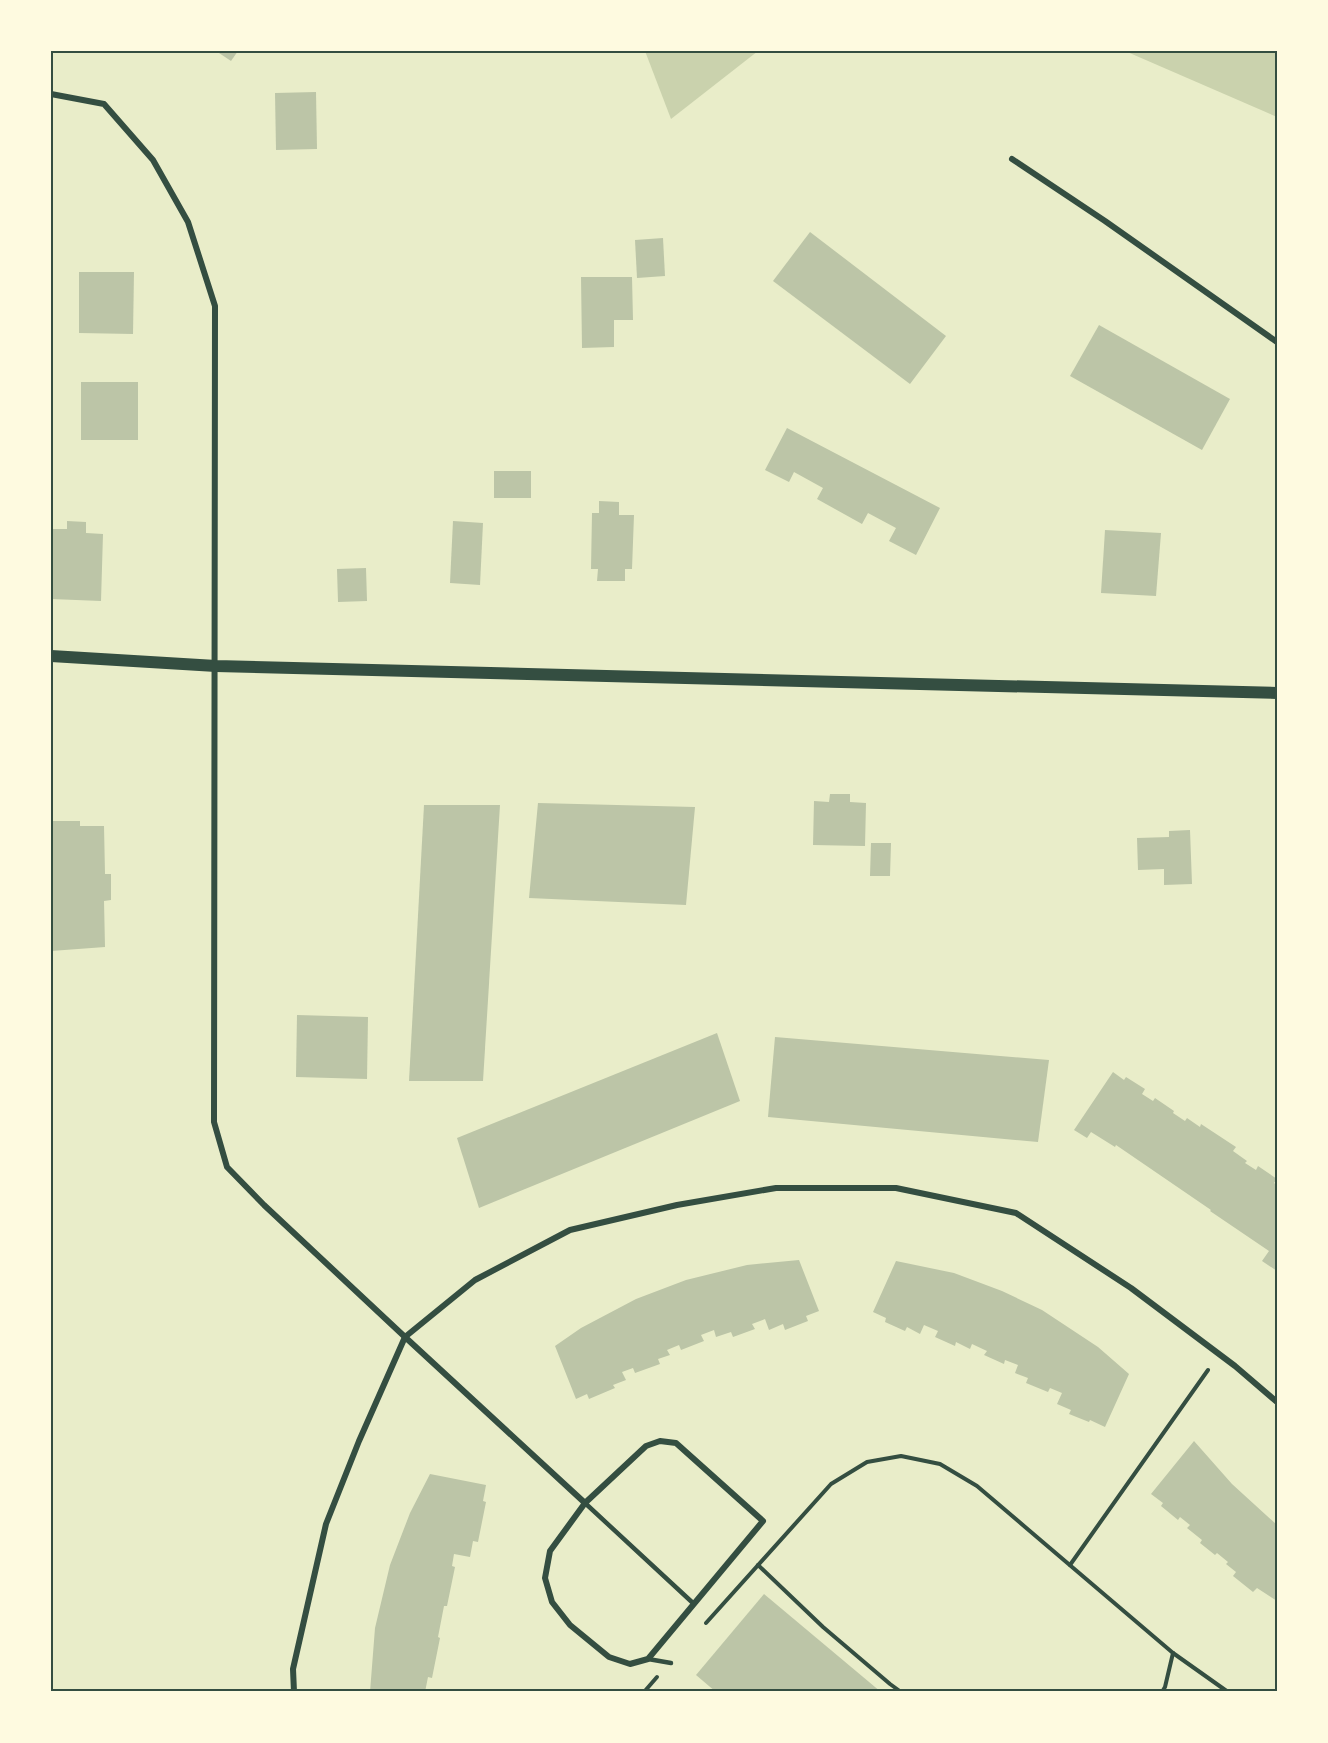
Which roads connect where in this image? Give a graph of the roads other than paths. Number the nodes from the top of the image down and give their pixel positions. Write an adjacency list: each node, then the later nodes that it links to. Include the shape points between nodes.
1 (51, 94): 5 (street, via 104,104 153,160 188,222 215,306)
2 (1012, 159): 3 (street)
3 (1277, 342)
4 (51, 656): 5 (main road)
5 (216, 666): 6 (main road); 7 (street, via 214,1122 227,1167)
6 (1277, 693)
7 (405, 1337): 8 (street, via 475,1280 570,1230 677,1204 776,1188 896,1188 1016,1213 1131,1288); 9 (street); 13 (street, via 326,1524 293,1669)
8 (1277, 1402)
9 (585, 1503): 10 (lane); 10 (street, via 646,1446 660,1441 676,1443 763,1521); 11 (street, via 550,1551 545,1578 552,1602 570,1625 609,1657 630,1664)
10 (693, 1604): 11 (street)
11 (648, 1659): 12 (lane)
12 (670, 1663)
13 (294, 1692)

